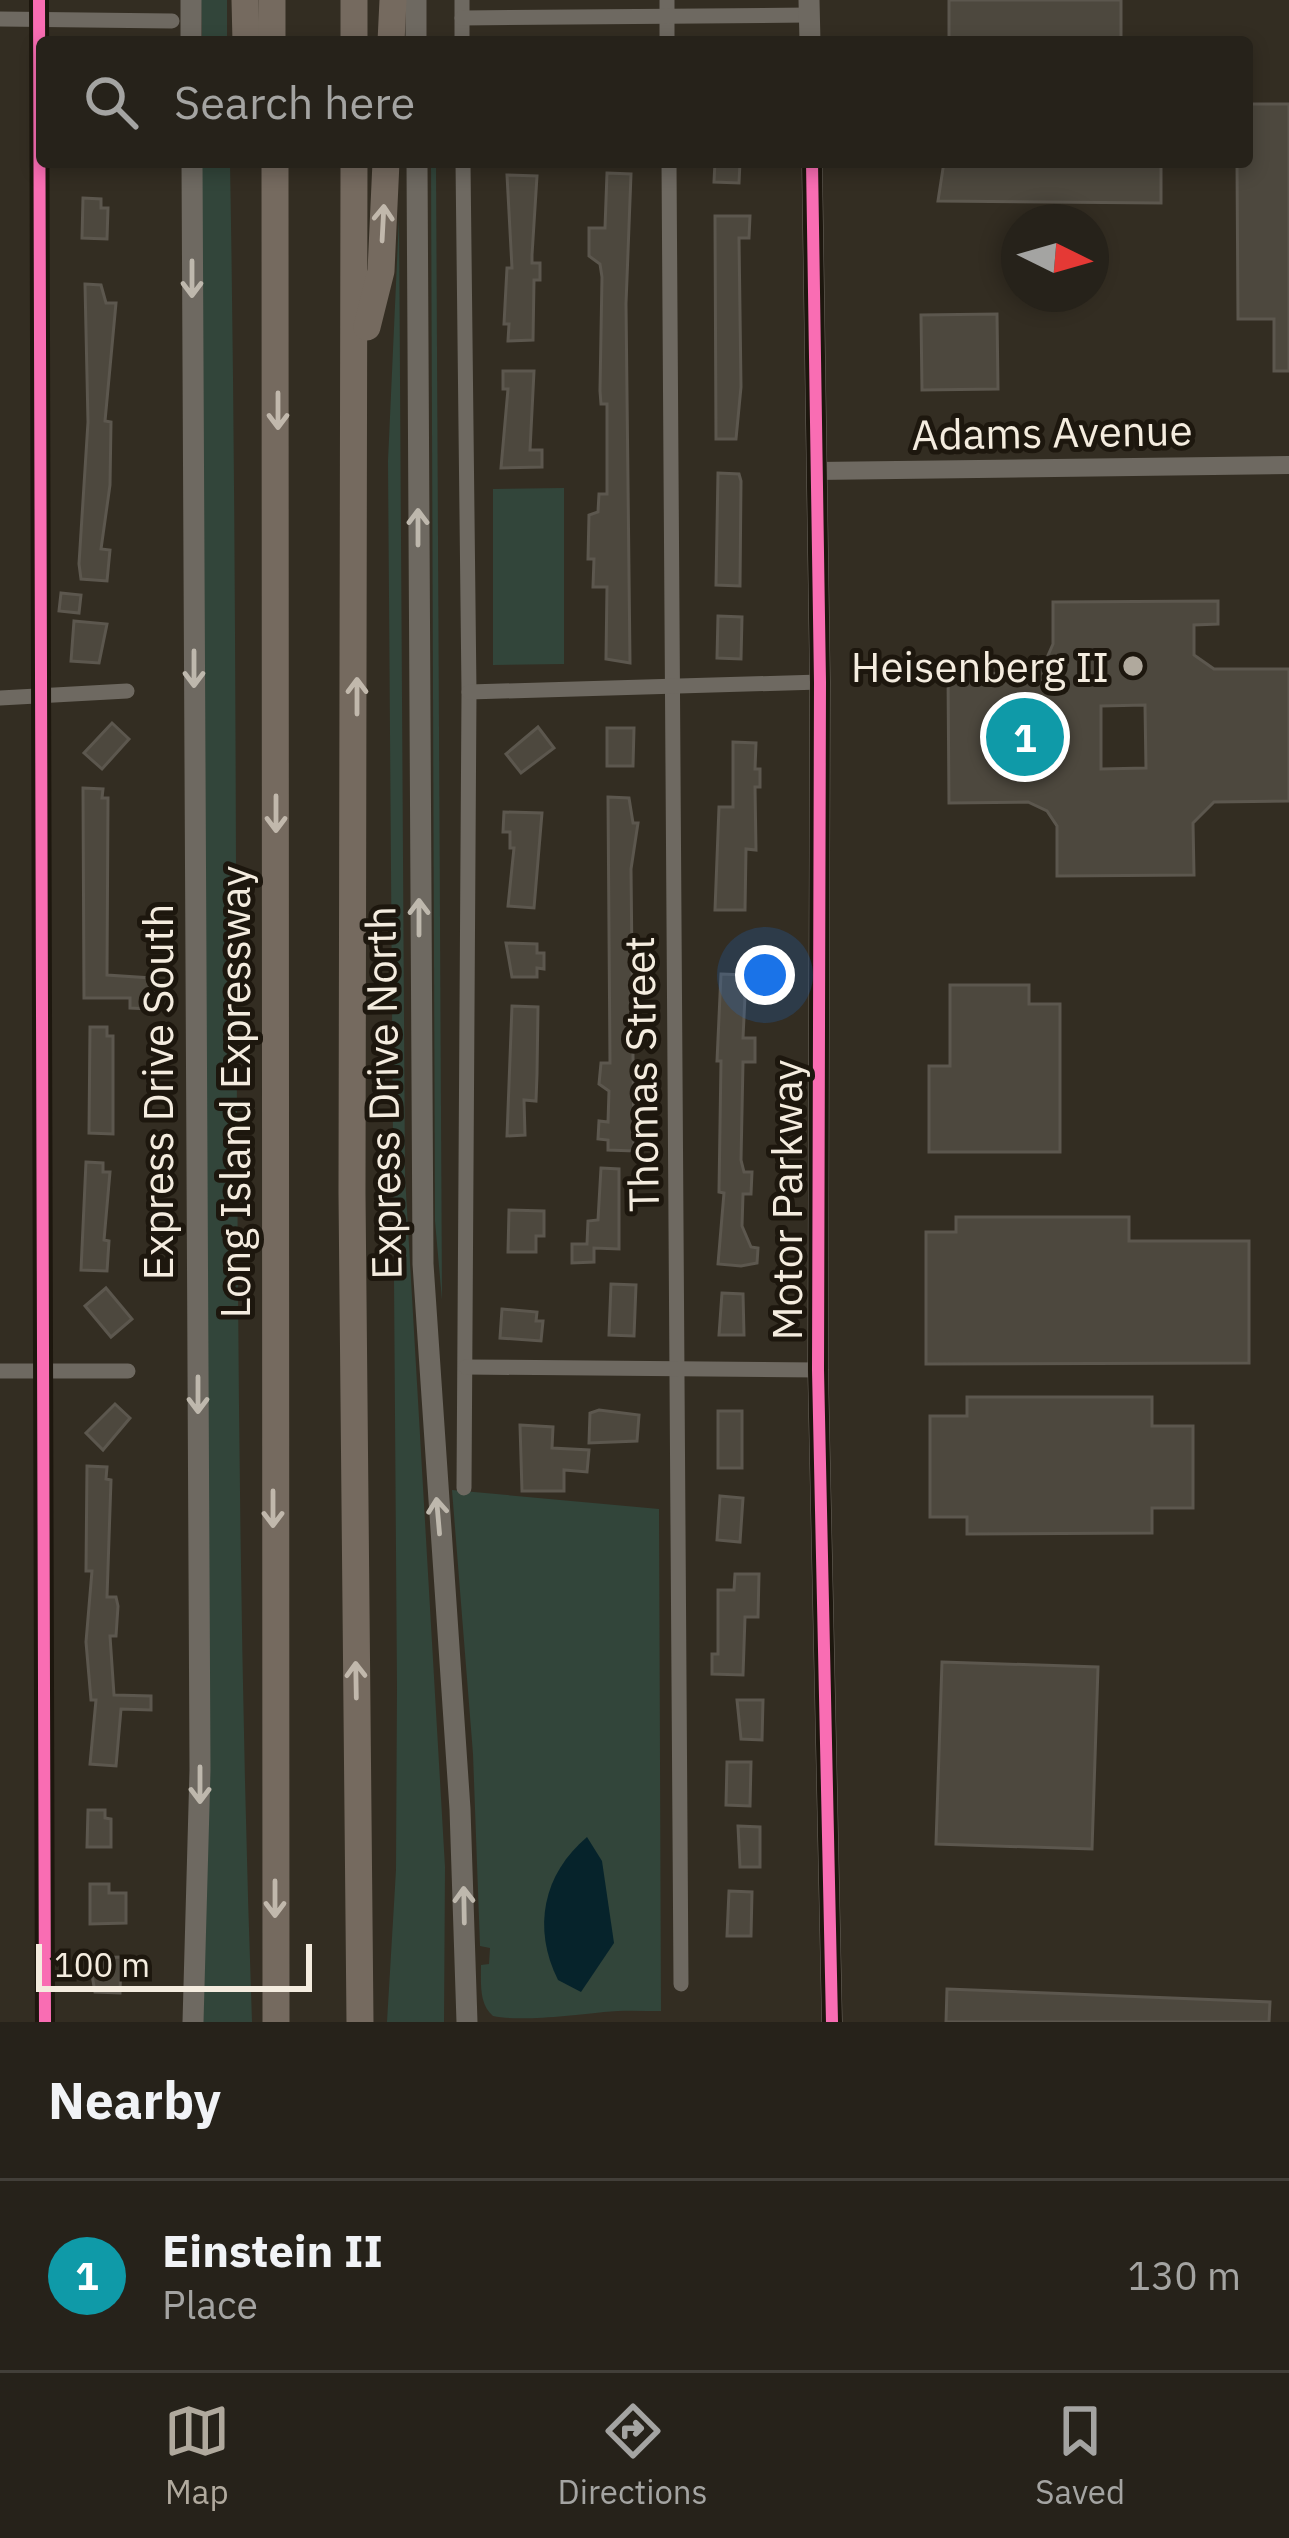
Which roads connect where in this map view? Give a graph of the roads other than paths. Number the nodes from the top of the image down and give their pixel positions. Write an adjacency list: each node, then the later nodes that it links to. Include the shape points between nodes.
1 (39, 0): 13 (street)
2 (191, 0): 16 (main road)
3 (245, 0): 17 (highway)
4 (272, 0): 18 (highway)
5 (354, 0): 19 (highway)
6 (393, 0): 20 (highway)
7 (416, 0): 21 (main road)
8 (462, 0): 11 (street)
9 (667, 7): 10 (street); 11 (street)
10 (809, 8)
11 (462, 18): 22 (street)
12 (0, 19): 13 (street)
13 (39, 19): 14 (street); 15 (street)
14 (172, 21)
15 (39, 36)
16 (191, 36)
17 (246, 36)
18 (272, 36)
19 (354, 36)
20 (391, 36)
21 (416, 36)
22 (462, 36)
23 (40, 168): 42 (street)
24 (192, 168): 52 (main road, Express Drive South, one-way to 52, via 200,1748)
25 (259, 168): 33 (highway)
26 (275, 168): 33 (highway, Long Island Expressway)
27 (354, 168): 34 (highway)
28 (386, 168): 34 (highway, one-way to 28, via 381,271)
29 (416, 168): 55 (main road, Express Drive North, one-way to 29, via 423,1264)
30 (464, 168): 40 (street)
31 (669, 168): 38 (street, Thomas Street)
32 (812, 168): 36 (main road, Motor Parkway)
33 (279, 294): 53 (highway, Long Island Expressway, one-way to 53)
34 (357, 366): 54 (highway, one-way to 34, via 352,1193)
35 (1289, 465): 36 (street, Adams Avenue)
36 (816, 471): 37 (main road, Motor Parkway)
37 (820, 682): 38 (street); 45 (main road, Motor Parkway)
38 (676, 687): 40 (street); 44 (street, Thomas Street)
39 (128, 692): 42 (street)
40 (469, 692): 43 (street)
41 (0, 698): 42 (street)
42 (44, 698): 47 (street)
43 (466, 1367): 44 (street); 49 (street)
44 (681, 1368): 45 (street); 50 (street, Thomas Street)
45 (818, 1370): 56 (main road, Motor Parkway)
46 (0, 1371): 47 (street)
47 (41, 1371): 48 (street); 51 (street)
48 (128, 1371)
49 (464, 1488)
50 (681, 1984)
51 (45, 2022)
52 (193, 2022)
53 (276, 2022)
54 (360, 2022)
55 (467, 2022)
56 (832, 2022)

